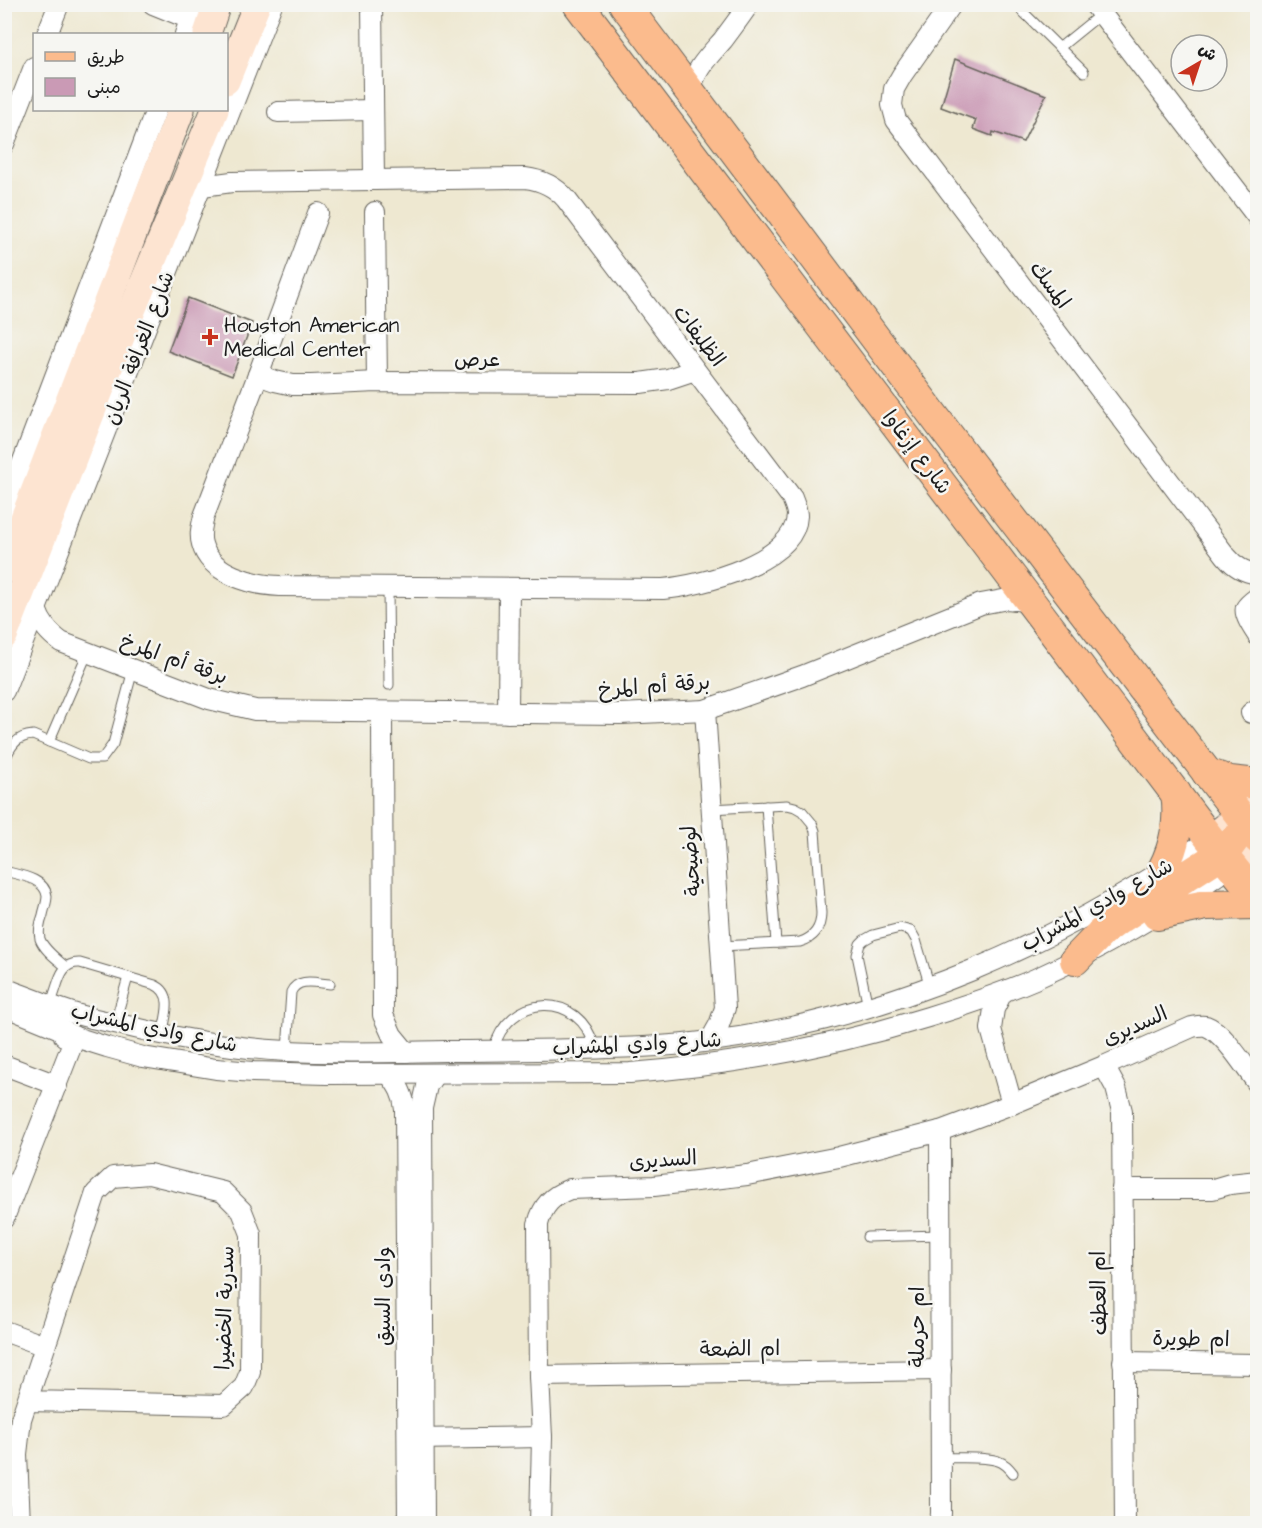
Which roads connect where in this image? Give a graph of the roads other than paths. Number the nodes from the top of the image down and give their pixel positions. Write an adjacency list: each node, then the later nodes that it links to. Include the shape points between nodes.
1 (59, 4): 14 (street)
2 (153, 4): 13 (street)
3 (217, 4): 13 (main road)
4 (257, 4): 20 (main road)
5 (272, 4): 28 (street, شارع الغرافة الريان)
6 (372, 4): 22 (street)
7 (578, 4): 41 (main road, شارع إزغاوا)
8 (624, 4): 17 (main road, شارع إزغاوا)
9 (749, 4): 16 (street)
10 (952, 4): 45 (street, المسك, via 894,89 892,105 896,120 1226,556 1239,569)
11 (1015, 4): 15 (lane)
12 (1098, 9): 15 (lane); 34 (street)
13 (194, 23)
14 (47, 33)
15 (1059, 48): 19 (lane)
16 (707, 56): 17 (street, via 687,63); 21 (street)
17 (666, 61): 21 (main road, شارع إزغاوا)
18 (33, 70): 27 (street)
19 (1084, 72)
20 (228, 76)
21 (690, 93): 64 (main road, شارع إزغاوا)
22 (373, 110): 26 (street); 29 (street)
23 (156, 111): 42 (street)
24 (181, 111): 40 (main road)
25 (215, 111): 35 (main road, شارع الغرافة الريان)
26 (278, 112)
27 (4, 144)
28 (215, 155): 30 (street); 31 (street, شارع الغرافة الريان)
29 (374, 180): 30 (street, الظليفات); 37 (street, الظليفات, via 525,178 552,186 566,199)
30 (241, 182): 31 (street, الظليفات)
31 (202, 186): 36 (street, شارع الغرافة الريان)
32 (375, 212): 39 (street)
33 (318, 213): 38 (street, الظليفات)
34 (1257, 218)
35 (121, 337): 36 (main road); 54 (main road, شارع الغرافة الريان)
36 (133, 362): 51 (street, شارع الغرافة الريان)
37 (695, 370): 39 (street, عرص, via 640,383); 47 (street, الظليفات, via 792,498 797,517 788,539 753,565 680,588)
38 (258, 375): 39 (street, عرص, via 293,385); 46 (street, الظليفات, via 204,516 202,543 208,556 231,574 265,586)
39 (377, 382)
40 (45, 465): 42 (main road); 44 (main road)
41 (955, 501): 43 (main road, شارع إزغاوا); 69 (main road, via 1035,578)
42 (8, 502)
43 (1004, 566): 49 (main road, شارع إزغاوا); 50 (street, برقة أم المرخ, via 996,591)
44 (4, 570)
45 (1257, 574)
46 (388, 588): 47 (street, الظليفات); 57 (lane)
47 (509, 588): 61 (street)
48 (1257, 597): 52 (street, via 1245,610)
49 (1032, 602): 50 (street, برقة أم المرخ, via 1008,599); 66 (main road, شارع إزغاوا)
50 (981, 604): 59 (street, برقة أم المرخ, via 802,676)
51 (36, 609): 53 (street, برقة أم المرخ, via 48,631); 54 (street, شارع الغرافة الريان)
52 (1257, 636)
53 (61, 642): 54 (street, برقة أم المرخ, via 49,641 27,648); 55 (street, برقة أم المرخ)
54 (11, 645): 58 (street, شارع الغرافة الريان)
55 (88, 652): 56 (street, برقة أم المرخ); 62 (lane)
56 (133, 670): 60 (street, برقة أم المرخ, via 209,699 255,710); 62 (lane, via 112,744 102,759 89,759)
57 (389, 685)
58 (4, 691)
59 (705, 710): 61 (street, برقة أم المرخ); 68 (street, لوضيحية)
60 (382, 712): 61 (street, برقة أم المرخ); 90 (street)
61 (508, 713)
62 (49, 742): 63 (lane, via 33,735 21,738 11,746)
63 (4, 762)
64 (1206, 773): 65 (main road); 69 (main road, شارع إزغاوا)
65 (1257, 784)
66 (1176, 793): 69 (main road, شارع إزغاوا); 70 (main road, via 1177,832)
67 (766, 806): 68 (lane); 75 (lane); 75 (lane, via 787,805 802,811 812,823 816,843 819,926 806,940)
68 (711, 809): 76 (street, لوضيحية)
69 (1242, 839): 70 (street, شارع وادي المشراب); 72 (main road, شارع إزغاوا); 74 (street, شارع وادي المشراب); 77 (main road, via 1118,920)
70 (1163, 869): 82 (street, شارع وادي المشراب, via 1084,918)
71 (4, 871): 78 (lane, via 38,882 45,889 47,900 40,941)
72 (1257, 899)
73 (1257, 904): 74 (main road, via 1206,905)
74 (1157, 915): 77 (street, شارع وادي المشراب)
75 (776, 944): 76 (lane)
76 (720, 946): 88 (street, لوضيحية)
77 (1075, 960): 84 (street, شارع وادي المشراب)
78 (66, 967): 80 (lane, via 80,963); 85 (lane)
79 (4, 975): 85 (street)
80 (128, 977): 92 (lane); 94 (lane, via 165,992 168,1003)
81 (330, 984): 99 (lane, via 300,982 293,988)
82 (930, 987): 87 (street, شارع وادي المشراب); 87 (lane, via 910,932 900,928 873,935 860,944 857,955)
83 (4, 988): 92 (street, شارع وادي المشراب, via 62,1010)
84 (1002, 993): 89 (street, شارع وادي المشراب); 93 (street)
85 (53, 997): 92 (street)
86 (4, 1006): 96 (street, شارع وادي المشراب)
87 (868, 1007): 95 (street, شارع وادي المشراب)
88 (724, 1008): 95 (street); 97 (street, لوضيحية)
89 (957, 1008): 93 (street); 106 (street, شارع وادي المشراب, via 835,1043 732,1062 630,1073)
90 (383, 1015): 101 (street, via 374,1036); 102 (street)
91 (4, 1017): 96 (street, شارع وادي المشراب, via 59,1036)
92 (107, 1021): 94 (street, شارع وادي المشراب)
93 (991, 1029): 109 (street)
94 (162, 1035): 99 (street, شارع وادي المشراب)
95 (747, 1036): 97 (street, شارع وادي المشراب)
96 (75, 1037): 105 (street, شارع وادي المشراب, via 143,1057 216,1069); 108 (street)
97 (710, 1041): 98 (street, شارع وادي المشراب)
98 (595, 1048): 100 (street, شارع وادي المشراب); 100 (lane, via 582,1021 574,1015 557,1007 538,1006 520,1012 505,1024)
99 (286, 1051): 101 (street, شارع وادي المشراب)
100 (494, 1051): 102 (street, شارع وادي المشراب)
101 (358, 1052): 102 (street, شارع وادي المشراب)
102 (406, 1052)
103 (4, 1065): 108 (street)
104 (1104, 1066): 107 (street, السديرى, via 1202,1025 1221,1036); 109 (street, السديرى); 113 (street, ام العطف, via 1122,1111)
105 (389, 1074): 106 (street, شارع وادي المشراب); 126 (street, وادى السيق, via 405,1102)
106 (435, 1074): 126 (street, وادى السيق, via 426,1086 422,1108)
107 (1257, 1084)
108 (57, 1085): 115 (street)
109 (1012, 1104): 110 (street, السديرى)
110 (940, 1131): 116 (street, ام حرملة); 123 (street, السديرى, via 747,1175 654,1186 570,1189 558,1194 548,1201 538,1224)
111 (1257, 1181): 112 (street)
112 (1213, 1188): 113 (street); 114 (street)
113 (1122, 1189): 120 (street, ام العطف)
114 (1257, 1195)
115 (4, 1218)
116 (940, 1235): 117 (lane); 122 (street, ام حرملة)
117 (867, 1237)
118 (4, 1331): 119 (street)
119 (45, 1346): 124 (street, سدرية الخضيرا); 124 (street, سدرية الخضيرا, via 96,1193 113,1177 149,1174 224,1192 242,1210 251,1234 250,1372 244,1387 224,1405)
120 (1123, 1362): 121 (street, ام طويرة); 135 (street, ام العطف)
121 (1257, 1364)
122 (941, 1370): 123 (street, ام الضعة); 128 (street, ام حرملة)
123 (539, 1376): 125 (street, السديرى)
124 (27, 1401): 127 (street, سدرية الخضيرا)
125 (542, 1437): 126 (street); 133 (street, السديرى)
126 (416, 1439): 131 (street, وادى السيق); 132 (street, وادى السيق)
127 (11, 1452): 130 (street, سدرية الخضيرا)
128 (940, 1458): 129 (lane, via 998,1461); 134 (street, ام حرملة)
129 (1013, 1473)
130 (20, 1524)
131 (408, 1524)
132 (424, 1524)
133 (540, 1524)
134 (940, 1524)
135 (1125, 1524)

